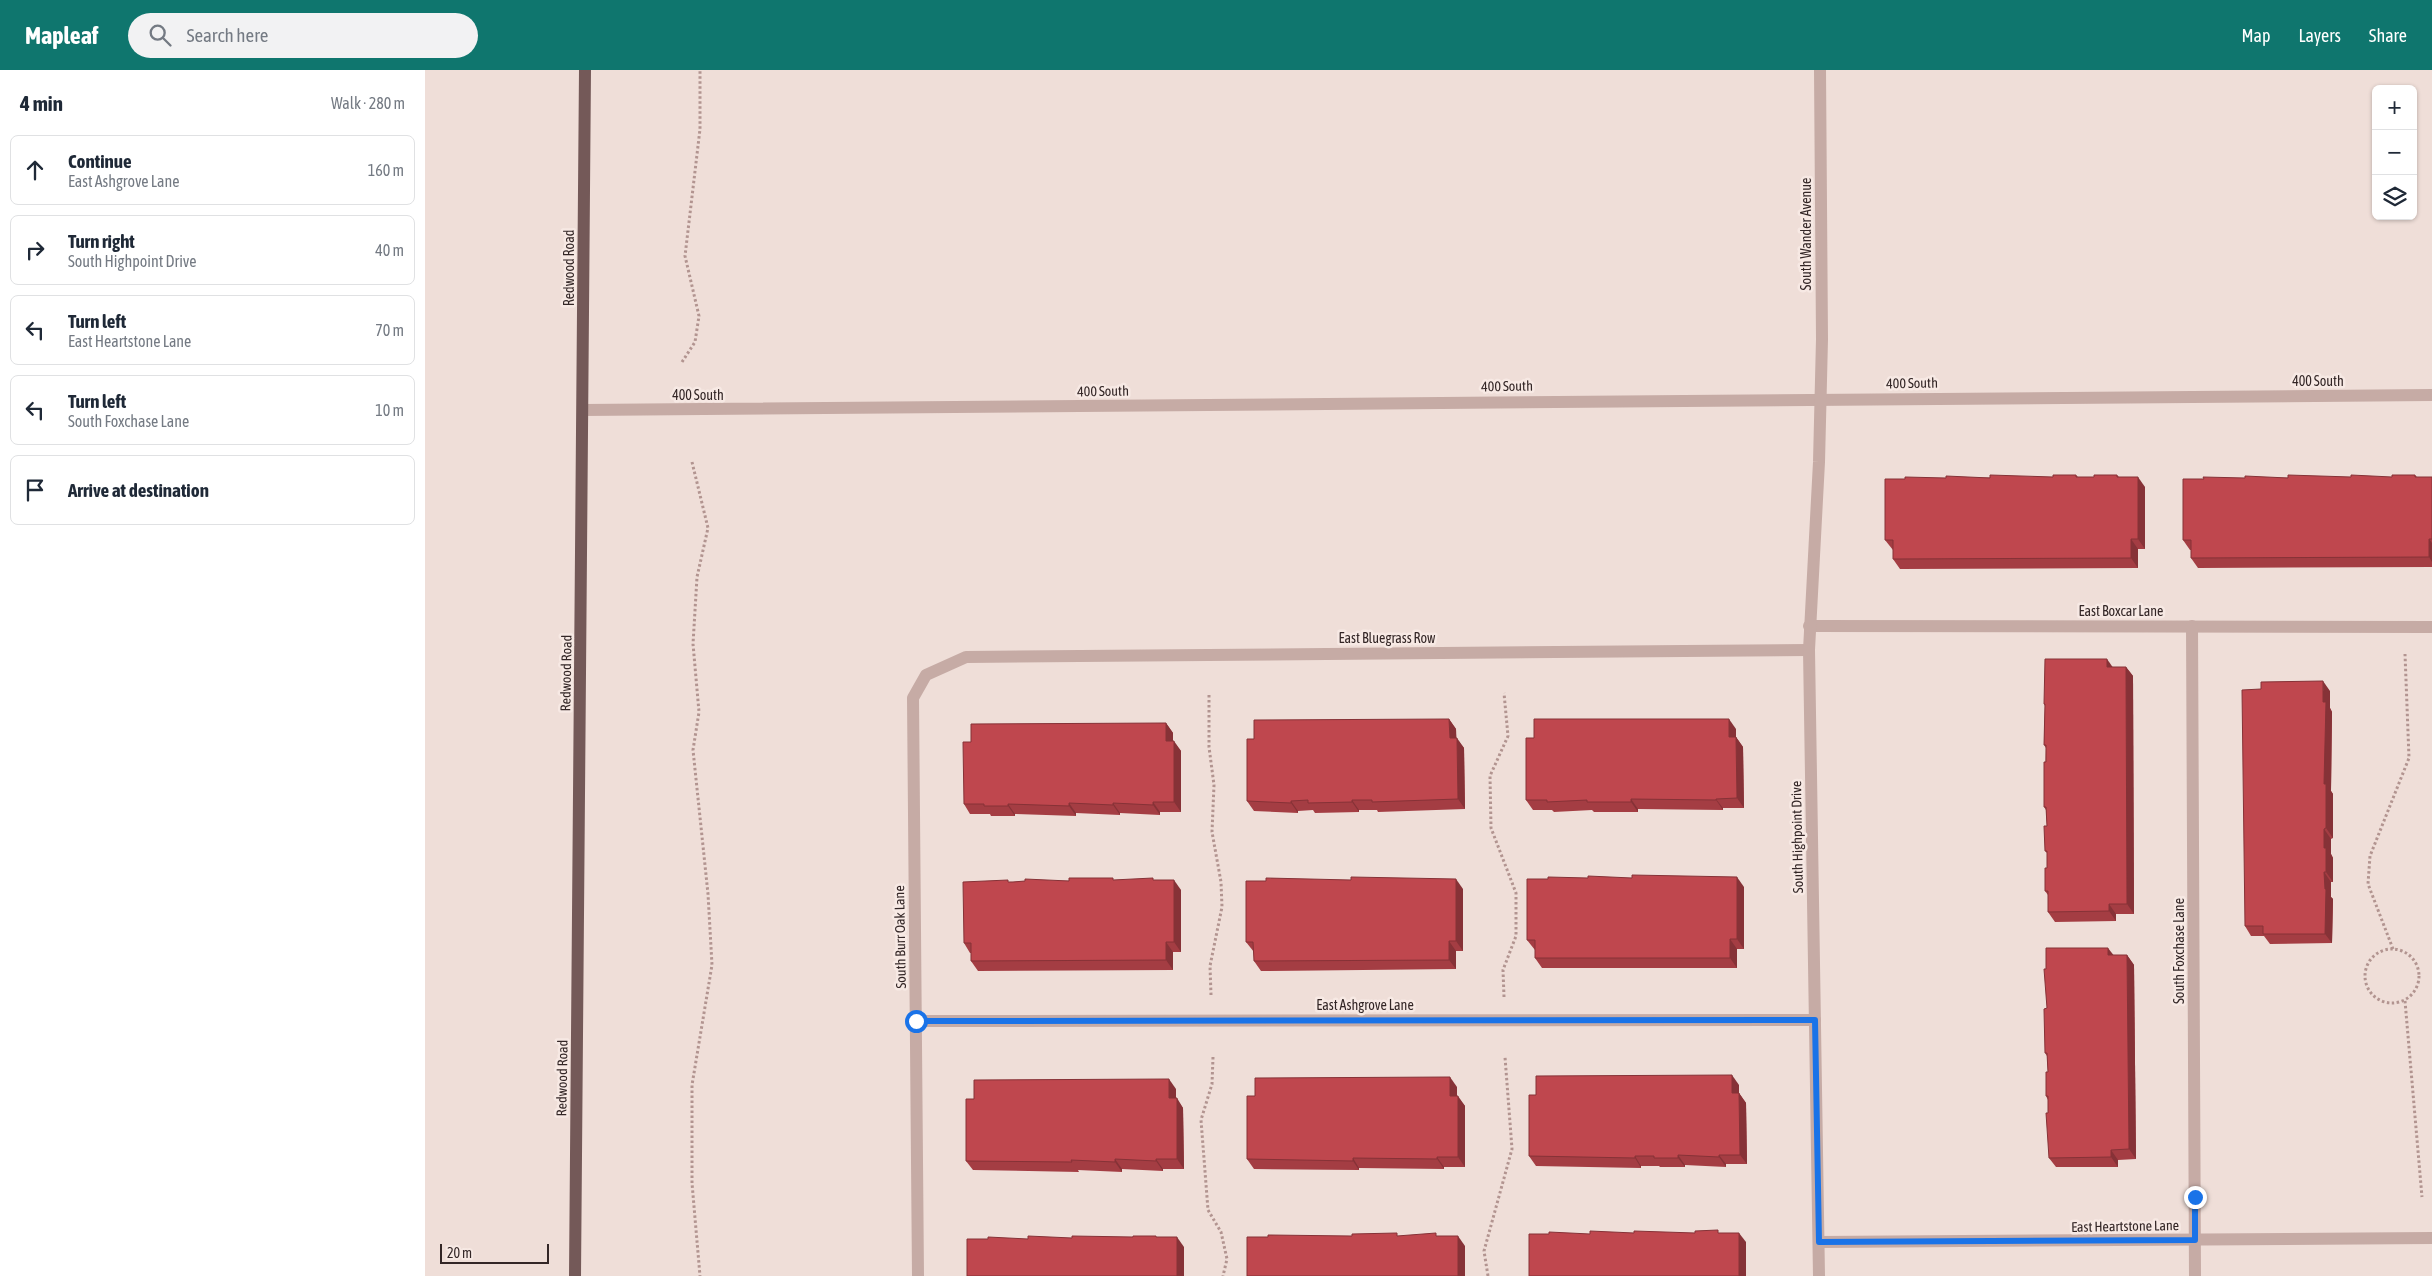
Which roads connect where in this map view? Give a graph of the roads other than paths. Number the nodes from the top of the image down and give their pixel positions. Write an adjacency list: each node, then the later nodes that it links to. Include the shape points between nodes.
1 (585, 70): 5 (main road, Redwood Road)
2 (1820, 70): 4 (street, South Wander Avenue)
3 (2432, 395): 4 (street, 400 South)
4 (1820, 399): 5 (street, 400 South); 6 (street, South Highpoint Drive)
5 (583, 410): 16 (main road, Redwood Road)
6 (1809, 626): 7 (street, East Boxcar Lane); 9 (street, South Highpoint Drive)
7 (2192, 626): 8 (street, East Boxcar Lane); 14 (street, South Foxchase Lane)
8 (2432, 627)
9 (1809, 650): 10 (street, East Bluegrass Row); 11 (street, South Highpoint Drive)
10 (966, 656): 12 (street, South Burr Oak Lane, via 925,675 913,698)
11 (1815, 1020): 12 (street, East Ashgrove Lane); 15 (street, South Highpoint Drive)
12 (916, 1021): 17 (street, South Burr Oak Lane)
13 (2432, 1238): 14 (street, East Heartstone Lane)
14 (2195, 1240): 15 (street, East Heartstone Lane); 19 (street, South Foxchase Lane)
15 (1819, 1242): 18 (street, South Highpoint Drive)
16 (575, 1276)
17 (918, 1276)
18 (1819, 1276)
19 (2195, 1276)

